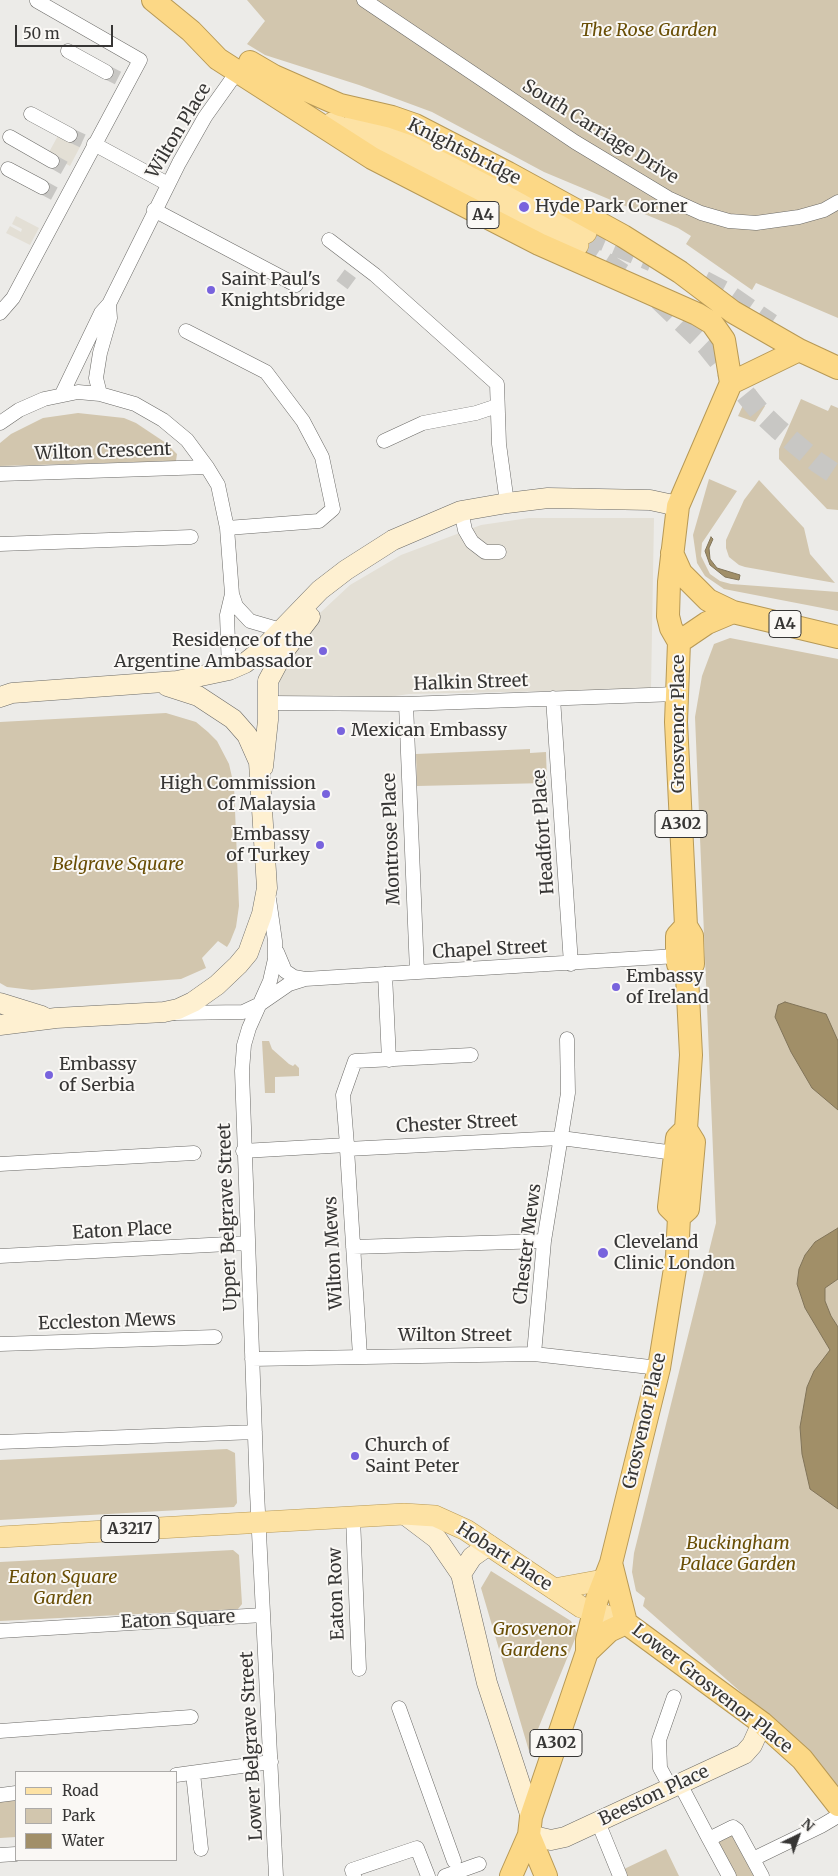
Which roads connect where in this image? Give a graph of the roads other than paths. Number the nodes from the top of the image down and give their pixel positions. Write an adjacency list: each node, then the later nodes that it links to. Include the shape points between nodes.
1 (153, 0): 4 (highway, Knightsbridge / A4)
2 (364, 0): 18 (street, South Carriage Drive, via 575,142 668,198 701,213 729,221 756,223 799,217)
3 (37, 1): 7 (street, via 140,60)
4 (191, 31): 6 (highway, Knightsbridge / A4, via 218,59); 9 (highway, Knightsbridge / A4, via 226,47 274,76)
5 (68, 51): 7 (street)
6 (237, 72): 8 (highway, Knightsbridge / A4); 16 (street, Wilton Place, via 205,117)
7 (117, 78): 13 (street)
8 (273, 94): 9 (main road, A4, via 582,239); 27 (highway, Knightsbridge / A4, via 372,158 539,244 710,321 724,340)
9 (340, 105): 25 (highway, Knightsbridge / A4, via 415,125 516,177 623,236 680,272 733,312)
10 (31, 114): 11 (street)
11 (70, 135)
12 (10, 137): 14 (street)
13 (90, 145): 16 (street); 23 (street, via 60,197 13,298)
14 (52, 161)
15 (8, 170): 17 (street)
16 (168, 184): 19 (street, Wilton Place)
17 (42, 187)
18 (838, 202)
19 (154, 210): 21 (street); 22 (street, Wilton Place)
20 (329, 240): 30 (street, via 497,384)
21 (296, 285)
22 (109, 304): 28 (street, Wilton Place, via 101,312); 29 (street, Wilton Place, via 110,318 96,378)
23 (0, 313)
24 (186, 331): 38 (street, via 266,372 303,421 322,457 334,509 319,521)
25 (799, 350): 26 (highway, A4); 27 (highway)
26 (838, 368)
27 (731, 383): 36 (highway, Grosvenor Place)
28 (62, 394): 29 (street, Wilton Crescent); 31 (street, Wilton Crescent, via 19,410)
29 (100, 394): 33 (street, Wilton Crescent, via 135,404 163,420 186,440)
30 (497, 411): 32 (street, via 423,423); 35 (street)
31 (0, 423)
32 (384, 441)
33 (208, 467): 34 (street, Wilton Crescent); 38 (street, Wilton Crescent, via 218,485)
34 (0, 474)
35 (506, 503): 36 (main road, via 548,498 597,498 657,501); 37 (main road)
36 (678, 506): 42 (highway, Grosvenor Place)
37 (461, 511): 41 (street, via 465,530 472,542 485,552); 43 (main road, via 393,540)
38 (227, 528): 44 (street, Wilton Crescent)
39 (191, 537): 40 (street)
40 (0, 544)
41 (499, 552)
42 (672, 553): 45 (highway, A4, via 681,573 699,593); 48 (highway, Grosvenor Place / A302, via 668,616)
43 (362, 560): 46 (main road, via 320,590); 54 (main road, via 310,617 280,656 268,680)
44 (232, 594): 46 (street, Wilton Crescent, via 244,617 257,625); 49 (street, Wilton Crescent, via 227,615)
45 (732, 612): 47 (highway, A4); 48 (highway, Grosvenor Place, via 707,623)
46 (281, 630): 49 (main road, via 253,657)
47 (838, 637)
48 (679, 642): 52 (highway, Grosvenor Place / A302)
49 (229, 670): 50 (main road, via 198,679)
50 (148, 684): 51 (main road); 56 (main road, via 182,690 212,703 233,718 254,748)
51 (4, 693)
52 (676, 694): 53 (street, Halkin Street); 58 (highway, Grosvenor Place / A302)
53 (553, 698): 55 (street, Halkin Street); 61 (street, Headfort Place)
54 (268, 703): 55 (street, Halkin Street); 56 (main road)
55 (406, 704): 62 (street, Montrose Place)
56 (261, 778): 57 (main road)
57 (267, 888): 59 (street); 68 (main road, via 253,940 238,965 193,1002)
58 (686, 926): 60 (highway, Grosvenor Place / A302, via 676,936); 64 (highway, Grosvenor Place / A302, via 692,936 693,964)
59 (276, 949): 65 (street, via 285,971); 67 (street, via 270,981)
60 (677, 956): 61 (street, Chapel Street); 64 (highway, Grosvenor Place / A302, via 678,964)
61 (571, 964): 62 (street, Chapel Street)
62 (417, 972): 63 (street, Chapel Street)
63 (385, 974): 65 (street, Chapel Street); 73 (street)
64 (687, 976): 74 (highway, Grosvenor Place / A302, via 691,1055)
65 (305, 979): 67 (street, Chapel Street, via 289,984)
66 (0, 1003): 69 (main road, via 27,1013)
67 (260, 1004): 68 (street, via 243,1012); 77 (street, Upper Belgrave Street, via 249,1028 243,1054)
68 (164, 1012): 69 (main road)
69 (56, 1018): 70 (main road)
70 (0, 1024)
71 (567, 1039): 75 (street, Chester Mews, via 568,1093)
72 (472, 1055): 73 (street)
73 (389, 1060): 76 (street, Wilton Mews, via 355,1061 343,1095)
74 (686, 1129): 79 (highway, Grosvenor Place / A302, via 678,1136); 81 (highway, Grosvenor Place / A302, via 694,1142 688,1209)
75 (561, 1138): 76 (street, Chester Street); 79 (street, Chester Street); 82 (street, Chester Mews)
76 (347, 1147): 77 (street, Chester Street); 84 (street, Wilton Mews)
77 (244, 1150): 83 (street, Upper Belgrave Street)
78 (194, 1153): 80 (street)
79 (675, 1153): 81 (highway, Grosvenor Place / A302, via 669,1207)
80 (0, 1164)
81 (679, 1217): 91 (highway, Grosvenor Place / A302, via 677,1256)
82 (544, 1241): 84 (street); 88 (street, Chester Mews)
83 (247, 1243): 85 (street, Eaton Place); 90 (street, Upper Belgrave Street)
84 (353, 1247): 89 (street, Wilton Mews)
85 (0, 1256)
86 (216, 1337): 87 (street, Eccleston Mews)
87 (0, 1344)
88 (534, 1354): 89 (street, Wilton Street); 91 (street, Wilton Street)
89 (360, 1356): 90 (street, Wilton Street)
90 (252, 1359): 92 (street, Upper Belgrave Street)
91 (658, 1368): 99 (highway, Grosvenor Place / A302)
92 (255, 1432): 93 (street); 96 (street)
93 (0, 1442)
94 (404, 1514): 95 (main road, Hobart Place / A3217); 98 (main road, Hobart Place / A3217, via 435,1516); 100 (main road, via 437,1539)
95 (353, 1517): 96 (main road, Hobart Place / A3217); 107 (street, Eaton Row)
96 (259, 1522): 97 (main road, A3217); 103 (street)
97 (0, 1537)
98 (489, 1545): 100 (main road, via 472,1557); 101 (main road, Hobart Place / A3217)
99 (607, 1572): 101 (main road); 102 (highway, A302); 104 (highway, Grosvenor Place / A302)
100 (461, 1574): 122 (main road, via 487,1683)
101 (554, 1589): 102 (main road, Hobart Place / A3217)
102 (594, 1612): 104 (main road, Lower Grosvenor Place / A3217); 106 (highway, A302)
103 (263, 1615): 105 (street, Eaton Square); 113 (street, Lower Belgrave Street)
104 (626, 1623): 106 (highway, A302, via 609,1631); 111 (highway, Lower Grosvenor Place)
105 (0, 1630)
106 (587, 1652): 122 (highway, A302)
107 (359, 1669)
108 (674, 1697): 116 (street, via 659,1740 660,1768)
109 (398, 1708): 128 (street)
110 (191, 1717): 112 (street)
111 (762, 1723): 116 (main road, Beeston Place, via 744,1754); 119 (highway, Lower Grosvenor Place, via 802,1759)
112 (0, 1731)
113 (271, 1762): 114 (street); 130 (street, Lower Belgrave Street)
114 (193, 1773): 115 (street); 124 (street)
115 (178, 1775)
116 (676, 1786): 121 (main road, Beeston Place); 123 (street)
117 (15, 1793): 118 (street)
118 (0, 1795)
119 (838, 1805)
120 (838, 1816): 127 (street)
121 (598, 1822): 122 (main road, Beeston Place, via 565,1837 545,1839); 136 (street)
122 (530, 1826): 134 (highway); 135 (highway)
123 (709, 1839): 127 (street, via 733,1828); 137 (street)
124 (201, 1849)
125 (15, 1854): 126 (street)
126 (0, 1855)
127 (753, 1859): 138 (street)
128 (454, 1862)
129 (479, 1864): 133 (street)
130 (276, 1876)
131 (354, 1876): 132 (street, via 352,1870 417,1848)
132 (428, 1876)
133 (445, 1876)
134 (511, 1876)
135 (546, 1876)
136 (620, 1876)
137 (729, 1876)
138 (762, 1876)

